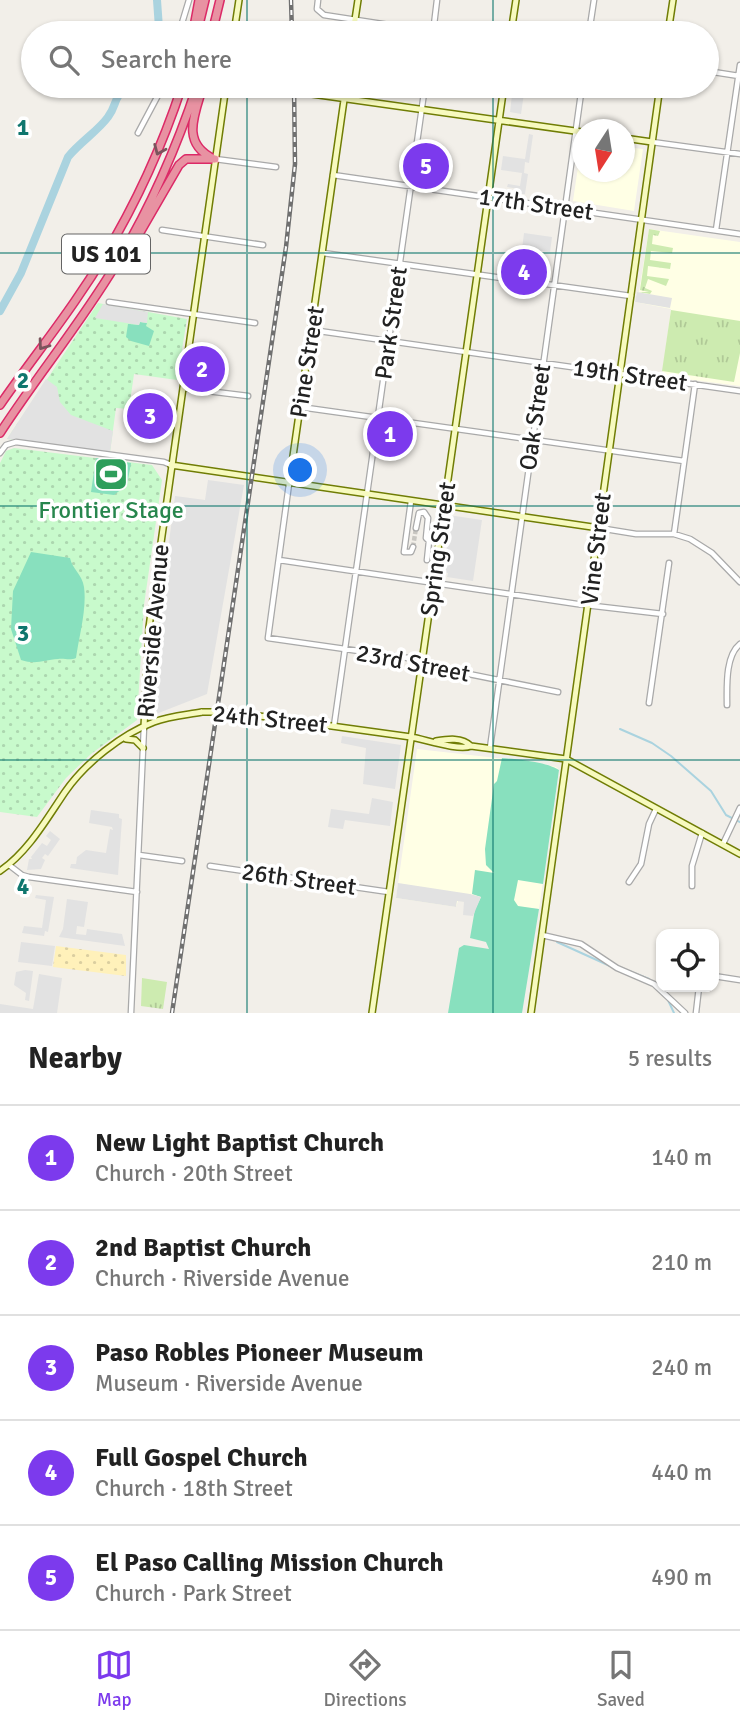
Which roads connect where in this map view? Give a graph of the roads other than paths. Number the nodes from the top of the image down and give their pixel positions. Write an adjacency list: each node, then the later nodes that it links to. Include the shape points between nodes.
1 (189, 0): 13 (street)
2 (199, 0): 14 (highway)
3 (205, 0): 15 (highway)
4 (219, 0): 16 (highway)
5 (239, 0): 17 (main road)
6 (318, 0): 12 (street, via 320,14)
7 (358, 0): 12 (main road)
8 (437, 0): 19 (street)
9 (516, 0): 20 (main road)
10 (594, 0): 21 (street)
11 (673, 0): 22 (main road)
12 (355, 20): 18 (street)
13 (183, 21)
14 (196, 21)
15 (199, 21)
16 (216, 21)
17 (236, 21)
18 (361, 21)
19 (434, 21)
20 (513, 21)
21 (591, 21)
22 (670, 21)
23 (740, 65): 25 (street)
24 (719, 73): 25 (street)
25 (739, 76): 43 (street)
26 (157, 98): 40 (street)
27 (177, 98): 76 (highway, US 101, one-way to 76, via 146,178 114,239)
28 (193, 98): 66 (highway, US 101, via 150,203)
29 (200, 98): 46 (highway, via 193,139 202,152)
30 (224, 98): 46 (main road, Riverside Avenue)
31 (345, 98): 36 (main road); 48 (main road, Pine Street)
32 (423, 98): 36 (street, Park Street)
33 (502, 98): 38 (main road, Spring Street)
34 (580, 98): 37 (street, Oak Street)
35 (658, 98): 42 (main road, Vine Street)
36 (421, 110): 38 (main road); 49 (street, Park Street)
37 (577, 119)
38 (499, 121): 39 (main road); 50 (main road, Spring Street)
39 (572, 131)
40 (138, 133)
41 (635, 139): 42 (main road)
42 (652, 142): 43 (street); 52 (main road, Vine Street)
43 (727, 153): 45 (street); 54 (street)
44 (572, 154): 51 (street, Oak Street)
45 (740, 154)
46 (215, 159): 47 (street); 56 (main road, Riverside Avenue); 66 (highway, via 187,159 179,165 117,272)
47 (276, 167)
48 (333, 175): 49 (street, 17th Street); 58 (main road, Pine Street)
49 (410, 187): 50 (street, 17th Street); 59 (street, Park Street)
50 (487, 198): 51 (street, 17th Street); 60 (main road, Spring Street)
51 (565, 208): 52 (street, 17th Street); 61 (street, Oak Street)
52 (641, 219): 54 (street, 17th Street); 62 (main road, Vine Street)
53 (162, 230): 56 (street)
54 (716, 230): 55 (street, 17th Street)
55 (740, 234)
56 (204, 236): 57 (street); 64 (main road, Riverside Avenue)
57 (264, 245)
58 (323, 253): 59 (street); 67 (main road, Pine Street)
59 (399, 264): 60 (street); 68 (street, Park Street)
60 (477, 275): 61 (street); 69 (main road, Spring Street)
61 (553, 285): 62 (street); 70 (street, Oak Street)
62 (631, 296): 71 (main road, Vine Street)
63 (108, 302): 64 (street)
64 (193, 314): 65 (street); 73 (main road, Riverside Avenue)
65 (255, 323)
66 (76, 325): 80 (highway, US 101)
67 (312, 330): 68 (street, 19th Street); 77 (main road, Pine Street)
68 (389, 341): 69 (street, 19th Street); 78 (street, Park Street)
69 (466, 351): 70 (street, 19th Street); 79 (main road, Spring Street)
70 (542, 362): 71 (street, 19th Street); 81 (street, Oak Street)
71 (620, 374): 72 (street, 19th Street); 82 (main road, Vine Street)
72 (695, 384): 74 (street, 19th Street); 84 (street)
73 (182, 387): 75 (street); 85 (main road, Riverside Avenue)
74 (740, 391)
75 (248, 396)
76 (0, 405)
77 (300, 407): 78 (street); 86 (main road, Pine Street)
78 (378, 418): 79 (street); 87 (street, Park Street)
79 (455, 429): 81 (street); 90 (main road, Spring Street)
80 (0, 433)
81 (531, 440): 82 (street); 91 (street, Oak Street)
82 (608, 450): 84 (street); 94 (main road, Vine Street)
83 (0, 453): 85 (street, via 16,442)
84 (684, 461): 95 (street)
85 (171, 465): 86 (main road); 117 (main road, Riverside Avenue, via 149,626)
86 (289, 484): 87 (main road); 99 (street, Pine Street)
87 (366, 495): 88 (main road); 102 (street, Park Street)
88 (411, 501): 89 (main road); 98 (street, via 404,552)
89 (430, 504): 90 (main road); 92 (street)
90 (444, 506): 91 (main road); 97 (main road, Spring Street)
91 (522, 517): 94 (main road); 105 (street, Oak Street)
92 (428, 518): 93 (street, via 419,513); 96 (street)
93 (416, 528)
94 (598, 528): 95 (street); 106 (main road, Vine Street)
95 (674, 534): 103 (street, via 705,547)
96 (429, 541): 97 (street); 100 (street)
97 (439, 542): 104 (main road, Spring Street)
98 (413, 547)
99 (279, 560): 102 (street); 108 (street, Pine Street)
100 (427, 560)
101 (669, 563): 107 (street)
102 (356, 572): 104 (street); 110 (street, Park Street)
103 (740, 582)
104 (433, 583): 105 (street); 111 (main road, Spring Street)
105 (510, 594): 106 (street); 112 (street, Oak Street)
106 (589, 606): 107 (street); 122 (main road, Vine Street)
107 (663, 614): 114 (street)
108 (268, 638): 110 (street, 23rd Street)
109 (740, 644): 115 (street, via 733,654)
110 (345, 649): 111 (street, 23rd Street); 116 (street, Park Street)
111 (422, 662): 112 (street, 23rd Street); 118 (main road, Spring Street)
112 (499, 680): 113 (street, 23rd Street); 121 (street, Oak Street)
113 (558, 692)
114 (649, 703)
115 (727, 705)
116 (334, 726): 117 (main road, 24th Street, bridge, via 202,712); 118 (main road, 24th Street)
117 (144, 727): 119 (main road, 24th Street); 120 (street, Riverside Avenue)
118 (411, 737): 121 (main road, 24th Street, via 467,741 471,746); 135 (main road, Spring Street)
119 (123, 740): 120 (main road, via 135,740); 130 (main road, 24th Street, via 75,780)
120 (143, 748): 128 (street, Riverside Avenue)
121 (490, 748): 122 (main road, 24th Street)
122 (566, 759): 124 (main road, 24th Street); 137 (main road, Vine Street)
123 (740, 808): 126 (street)
124 (656, 809): 125 (main road, 24th Street); 133 (street, via 641,864)
125 (702, 834): 126 (main road, 24th Street); 134 (street, via 692,866)
126 (723, 844): 127 (main road, 24th Street)
127 (740, 854)
128 (139, 855): 129 (street); 136 (street, Riverside Avenue)
129 (182, 862)
130 (9, 865): 132 (main road, 24th Street); 136 (street, via 29,877)
131 (210, 866): 135 (street, 26th Street)
132 (0, 871)
133 (629, 882)
134 (692, 886)
135 (389, 891): 143 (main road, Spring Street)
136 (137, 892): 142 (street, Riverside Avenue)
137 (542, 934): 140 (street, via 581,944 617,968); 144 (main road, Vine Street)
138 (719, 977): 139 (street)
139 (740, 980)
140 (654, 984): 145 (street)
141 (698, 992): 146 (street)
142 (131, 1013)
143 (372, 1013)
144 (531, 1013)
145 (685, 1013)
146 (696, 1013)

